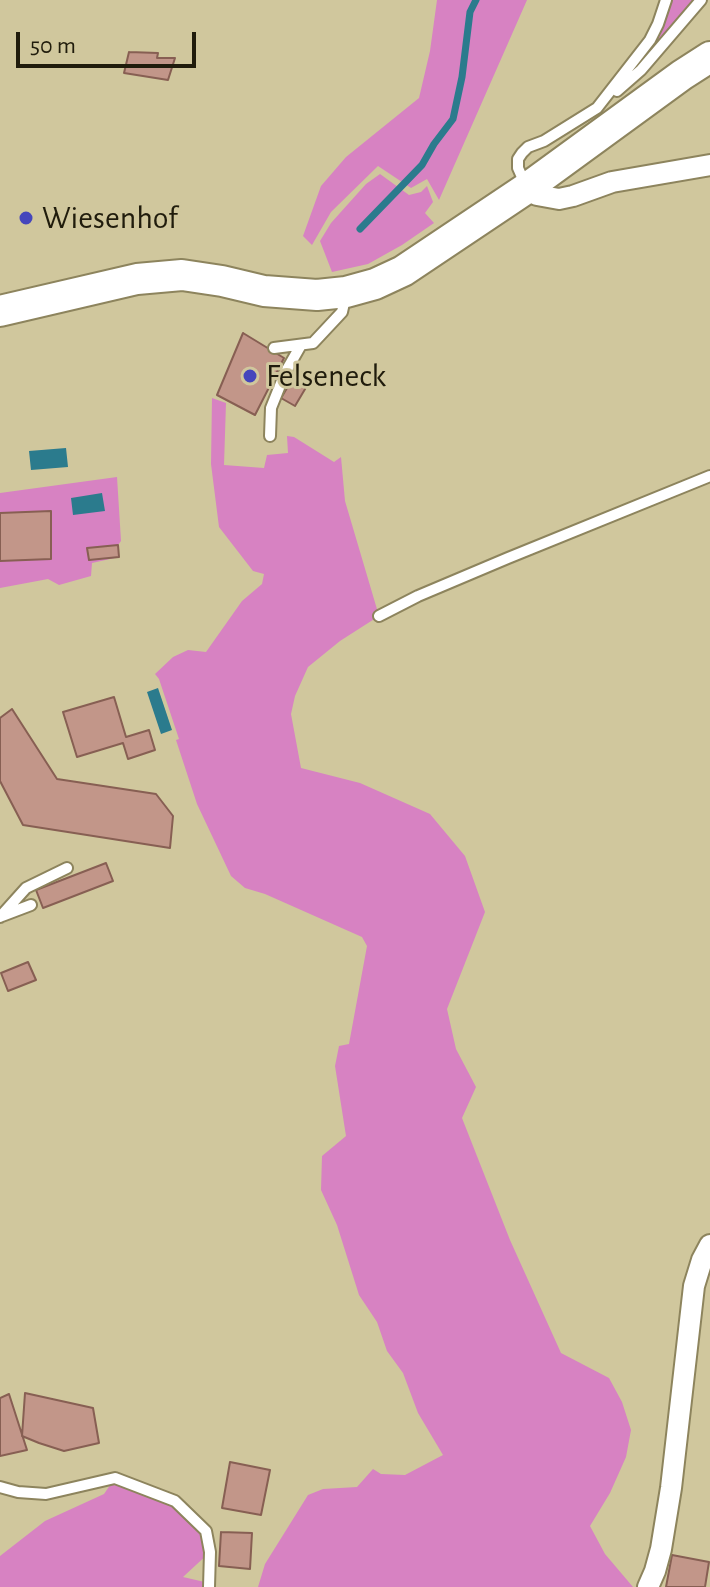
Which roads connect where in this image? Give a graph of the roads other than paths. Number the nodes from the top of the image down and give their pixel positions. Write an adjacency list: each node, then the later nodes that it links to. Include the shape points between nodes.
1 (666, 0): 4 (lane, via 650,40)
2 (701, 0): 4 (lane, via 641,70)
3 (710, 57): 6 (main road)
4 (597, 108): 6 (lane, via 522,153 518,168)
5 (710, 165): 6 (street, via 612,182 559,199)
6 (527, 188): 7 (main road, via 403,271)
7 (346, 292): 8 (main road, via 264,291 182,275 137,279); 9 (lane, via 342,312 313,343)
8 (0, 311)
9 (301, 345): 10 (lane); 11 (lane, via 271,408)
10 (274, 348)
11 (270, 436)
12 (710, 476): 13 (lane)
13 (379, 616)
14 (67, 868): 16 (lane, via 26,888)
15 (31, 905): 16 (lane)
16 (0, 917)
17 (710, 1245): 20 (street, via 694,1286 671,1488 661,1549)
18 (0, 1487): 19 (lane, via 46,1494 115,1478 175,1501 206,1531)
19 (209, 1587)
20 (648, 1587)

